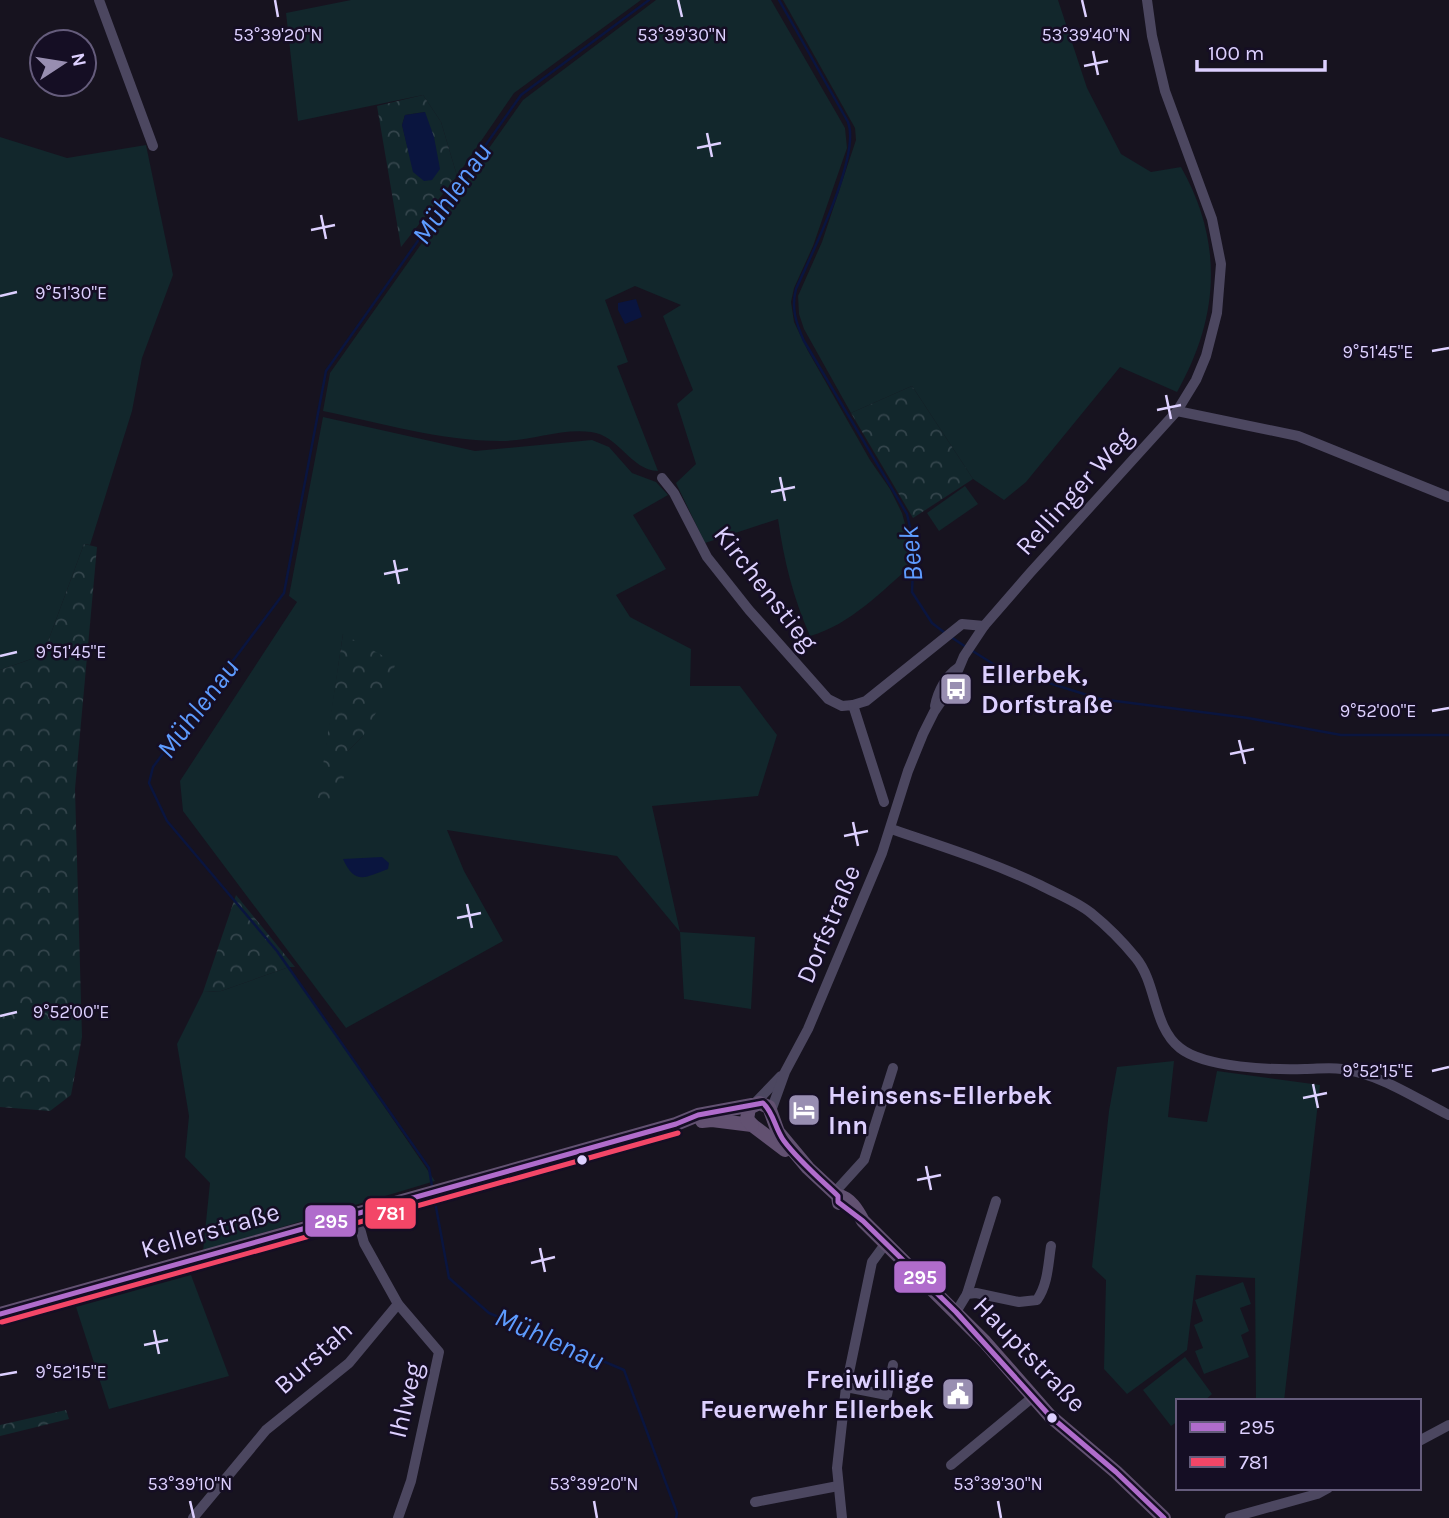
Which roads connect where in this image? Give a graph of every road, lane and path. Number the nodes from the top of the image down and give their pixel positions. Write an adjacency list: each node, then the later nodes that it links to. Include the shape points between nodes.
1 (99, 0): 3 (street)
2 (1147, 0): 4 (street, Rellinger Weg, via 1166,91 1212,219 1221,264 1217,313 1206,356)
3 (153, 146)
4 (1177, 411): 6 (street, via 1298,436); 7 (street, Rellinger Weg)
5 (663, 478): 9 (street, Kirchenstieg, via 707,557 750,610 828,699 842,706)
6 (1449, 497)
7 (984, 626): 8 (street, Rellinger Weg); 9 (street, via 962,624 866,701)
8 (972, 643): 11 (street, Dorfstraße, via 908,771)
9 (853, 705): 10 (street)
10 (884, 802)
11 (891, 829): 13 (street, Dorfstraße, via 808,1029); 16 (street, via 990,863 1090,913 1138,960 1163,1023 1181,1049 1219,1062 1270,1069 1341,1069 1370,1076)
12 (893, 1068): 20 (street, via 864,1160)
13 (785, 1072): 14 (street, Dorfstraße); 15 (street, Dorfstraße)
14 (754, 1104): 15 (main road, via 763,1103); 17 (main road, Kellerstraße); 18 (main road, via 747,1115)
15 (771, 1114): 18 (main road, via 765,1126); 19 (main road, Hauptstraße, via 778,1132)
16 (1449, 1115)
17 (676, 1124): 18 (main road, Kellerstraße, via 712,1120); 22 (main road, Kellerstraße)
18 (755, 1126): 19 (main road, Hauptstraße)
19 (808, 1168): 20 (main road, Hauptstraße)
20 (836, 1195): 23 (main road, Hauptstraße, via 844,1208)
21 (996, 1201): 25 (street)
22 (356, 1214): 26 (street, via 364,1243); 28 (main road, Kellerstraße)
23 (886, 1243): 27 (main road, Hauptstraße); 30 (street, via 872,1262)
24 (1051, 1247): 25 (street, via 1047,1278 1037,1300 1019,1302)
25 (967, 1294): 27 (street)
26 (398, 1304): 38 (street, Burstah, via 349,1363 266,1430); 39 (street, Ihlweg, via 439,1352 411,1481)
27 (956, 1312): 31 (main road, Hauptstraße)
28 (0, 1314)
29 (893, 1366): 30 (street, via 886,1401)
30 (846, 1387): 35 (street)
31 (1033, 1397): 34 (street); 41 (main road, Hauptstraße)
32 (1449, 1424): 33 (street)
33 (1421, 1440)
34 (951, 1465)
35 (838, 1486): 37 (street); 40 (street)
36 (1324, 1490): 42 (street)
37 (755, 1502)
38 (194, 1518)
39 (398, 1518)
40 (842, 1518)
41 (1164, 1518)
42 (1230, 1518)

